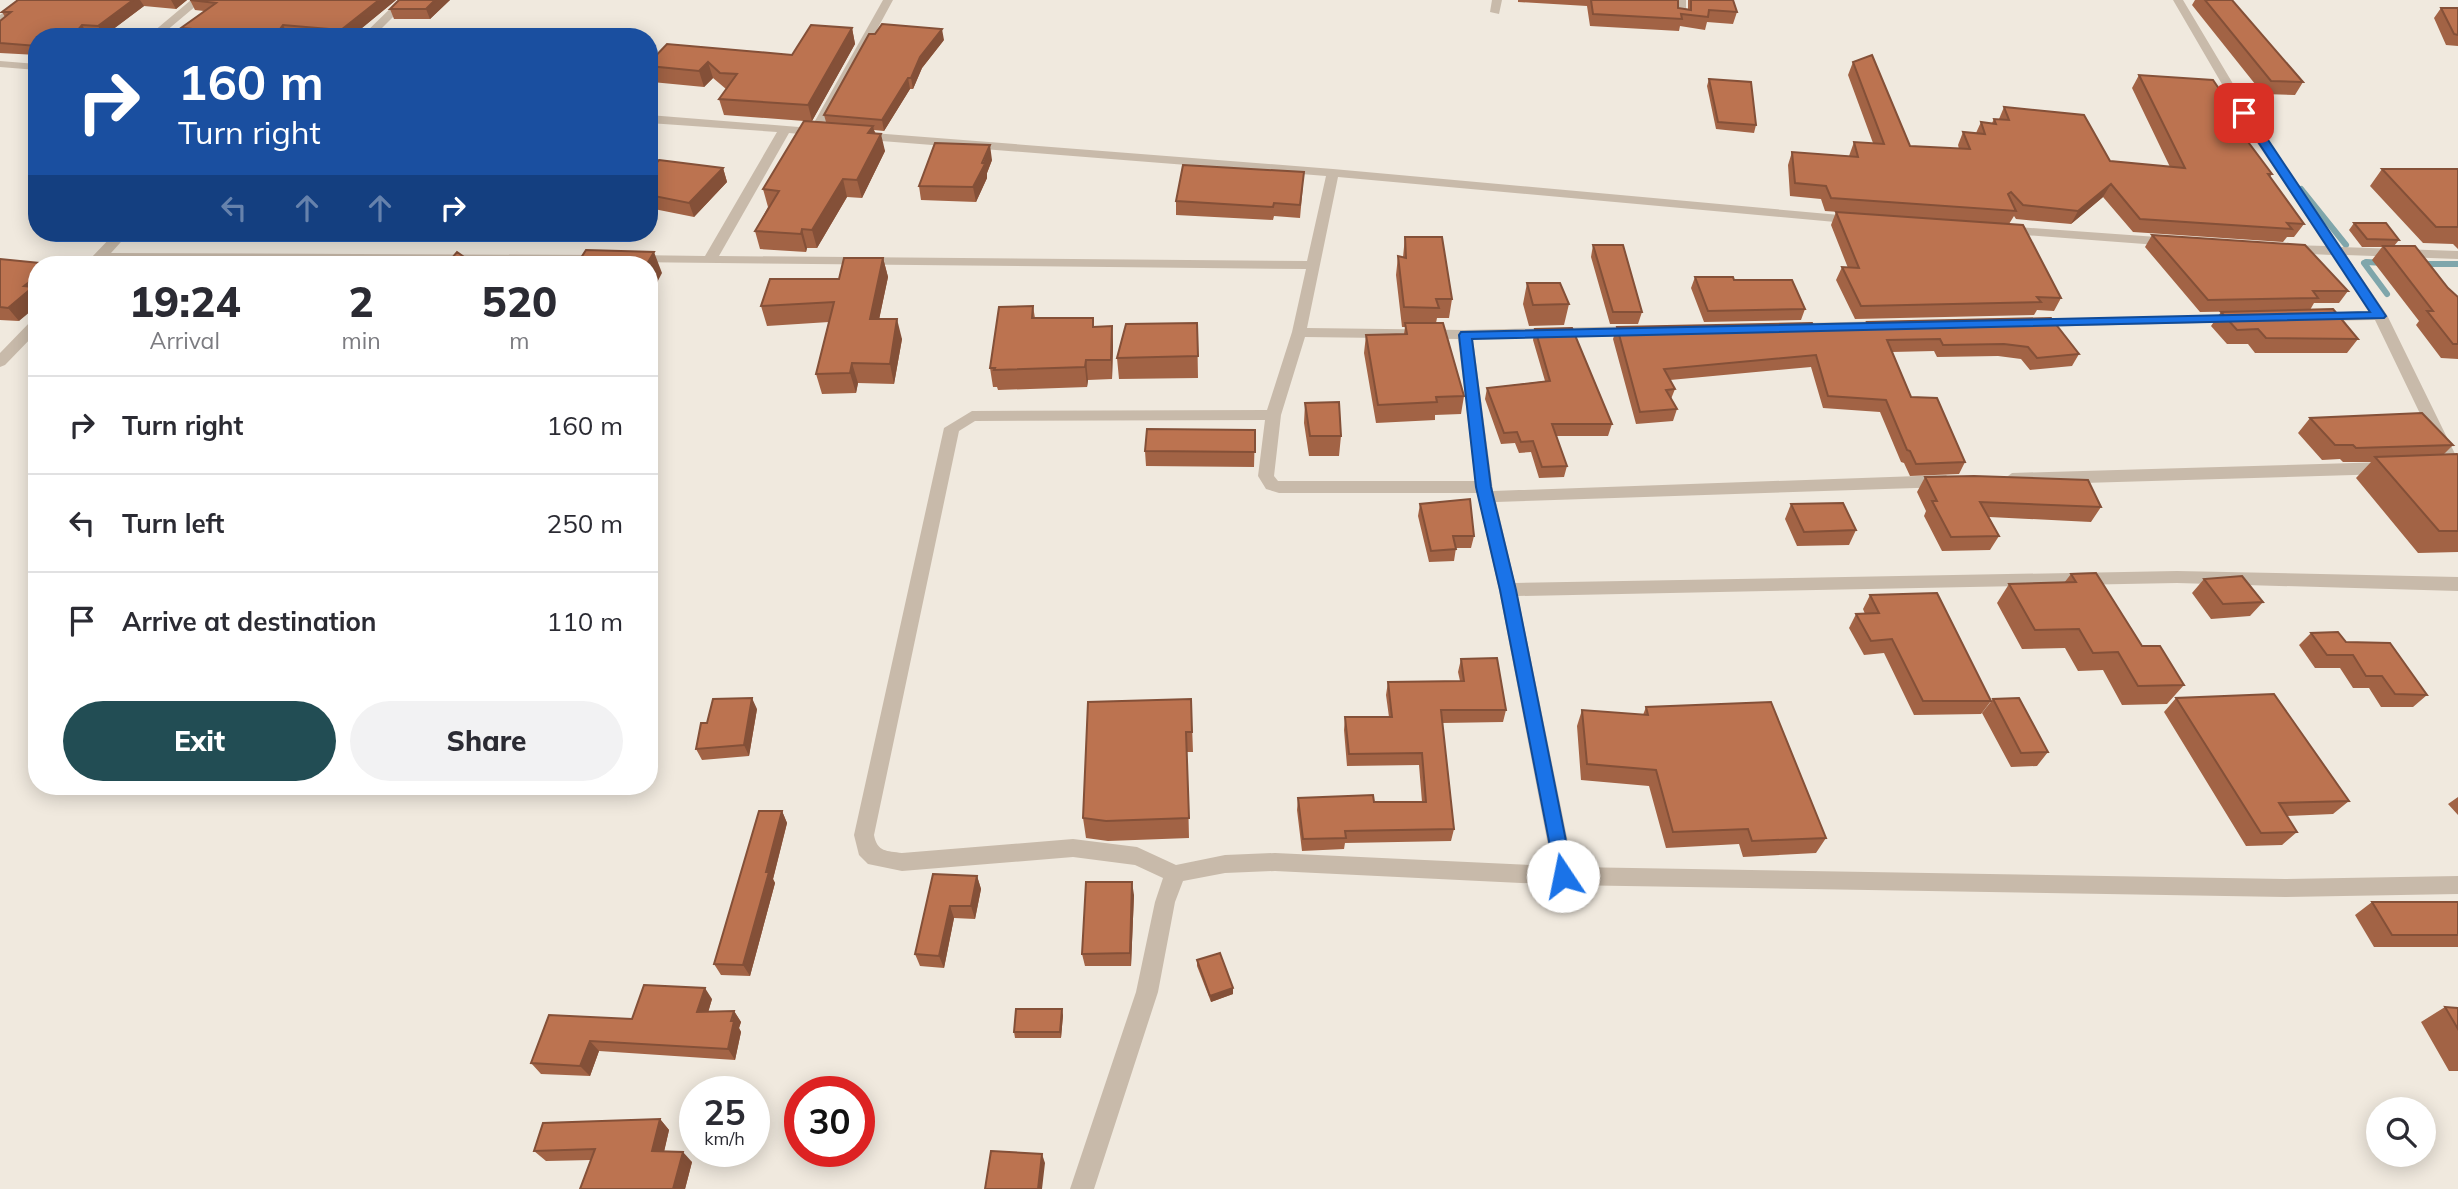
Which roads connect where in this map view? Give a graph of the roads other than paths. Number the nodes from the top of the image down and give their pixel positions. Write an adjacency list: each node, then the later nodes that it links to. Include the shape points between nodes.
1 (29, 0): 8 (street)
2 (198, 0): 9 (street)
3 (405, 0): 10 (street)
4 (888, 0): 15 (street)
5 (1681, 0): 7 (street)
6 (2178, 0): 22 (street, via 2257,134)
7 (1682, 18)
8 (0, 20)
9 (163, 28)
10 (375, 28)
11 (0, 64): 12 (street)
12 (28, 66)
13 (658, 120): 14 (street)
14 (785, 130): 15 (street); 25 (street)
15 (829, 133): 16 (street)
16 (1333, 173): 17 (street); 27 (street)
17 (1866, 221)
18 (1991, 229): 20 (street)
19 (114, 242): 24 (street)
20 (2185, 243)
21 (2268, 248): 22 (street)
22 (2338, 253): 23 (street); 28 (street)
23 (2458, 255)
24 (101, 256)
25 (710, 259): 26 (street); 27 (street)
26 (658, 260)
27 (1315, 265): 36 (street)
28 (2379, 316): 29 (street); 41 (street)
29 (2299, 317)
30 (2259, 318): 31 (street)
31 (2016, 323)
32 (1906, 326): 33 (street)
33 (1796, 328)
34 (1658, 331): 37 (street)
35 (28, 332): 38 (street)
36 (1299, 332): 37 (street); 39 (street)
37 (1465, 335): 44 (street)
38 (0, 362)
39 (1273, 415): 44 (street, via 1266,476 1276,486); 47 (street, via 972,416 952,428 864,835 866,849 886,861 1073,848 1137,856)
40 (2399, 468): 42 (street)
41 (2450, 470)
42 (1999, 479)
43 (1958, 481): 44 (street)
44 (1485, 492): 46 (street)
45 (2458, 584): 46 (street, via 2177,577)
46 (1508, 590): 48 (street)
47 (1175, 874): 48 (street, via 1233,862 1275,862); 50 (street, via 1147,992)
48 (1563, 876): 49 (street, via 2285,888)
49 (2458, 885)
50 (1082, 1189)

